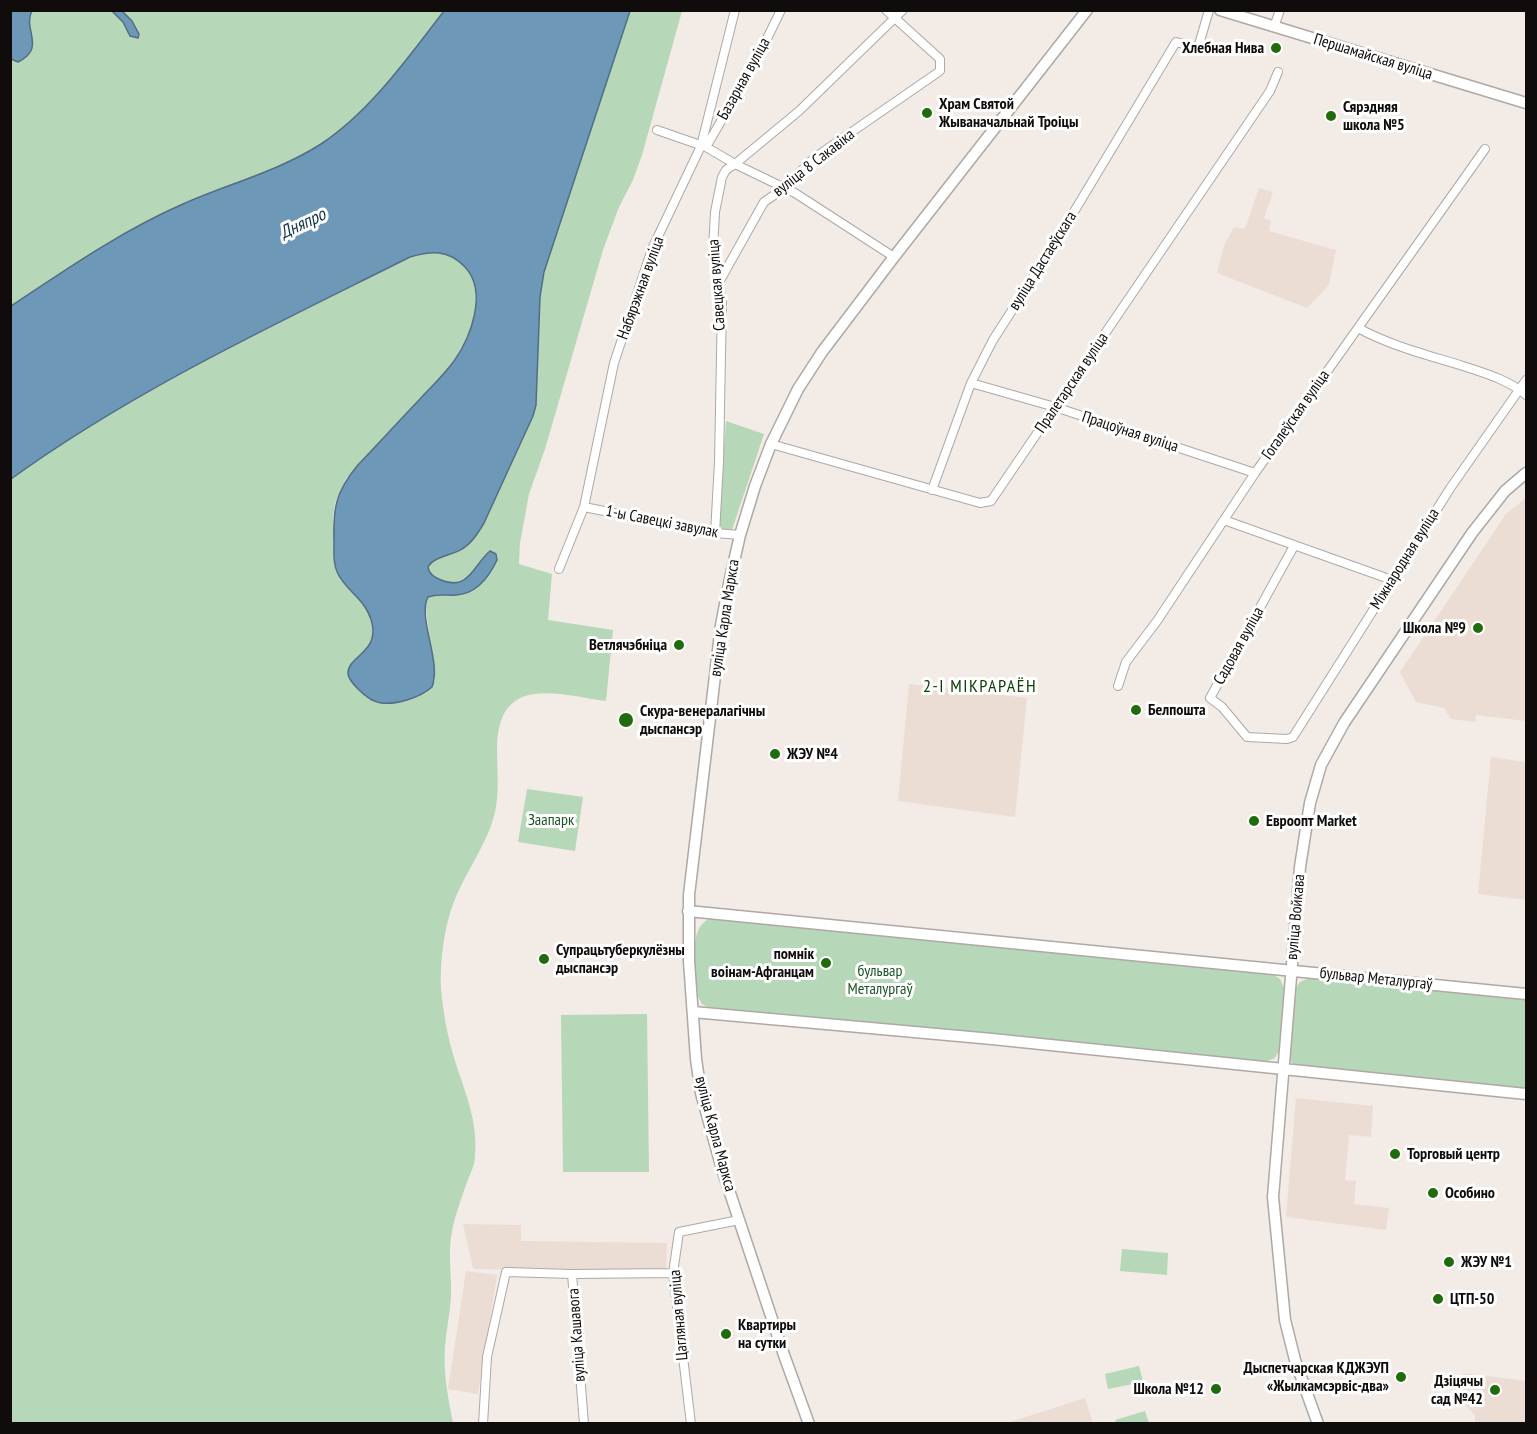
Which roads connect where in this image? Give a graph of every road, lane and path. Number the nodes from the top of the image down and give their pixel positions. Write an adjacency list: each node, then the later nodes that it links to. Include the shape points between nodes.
1 (735, 10): 14 (street, Набярэжная вуліца)
2 (781, 10): 14 (street, Базарная вуліца, via 757,59)
3 (886, 10): 9 (street)
4 (903, 10): 9 (street, Савецкая вуліца)
5 (1087, 10): 18 (main road, вуліца Карла Маркса)
6 (1209, 10): 22 (street, вуліца Дастаеўскага, via 1198,48 1176,42 993,340)
7 (1220, 10): 10 (main road, Першамайская вуліца)
8 (1280, 10): 10 (street)
9 (895, 19): 16 (street, Савецкая вуліца, via 799,111); 17 (street, вуліца 8 Сакавіка, via 940,59 940,71 814,158)
10 (1274, 27): 12 (main road, Першамайская вуліца)
11 (1278, 72): 25 (street, Пралетарская вуліца, via 1270,91)
12 (1527, 103)
13 (657, 130): 14 (street)
14 (703, 146): 16 (street); 30 (street, Набярэжная вуліца, via 652,249 628,319 614,363)
15 (1485, 149): 20 (street, Гогалеўская вуліца)
16 (735, 164): 17 (street); 19 (street, Савецкая вуліца, via 722,177 715,212 713,249)
17 (783, 189): 18 (street); 19 (street, вуліца 8 Сакавіка, via 764,202)
18 (894, 256): 26 (main road, вуліца Карла Маркса, via 822,352 798,389)
19 (718, 284): 32 (street, Савецкая вуліца, via 722,302)
20 (1358, 328): 23 (street); 27 (street, Гогалеўская вуліца)
21 (1527, 380): 23 (street, Міжнародная вуліца)
22 (971, 383): 25 (street, Працоўная вуліца); 29 (street, вуліца Дастаеўскага)
23 (1520, 389): 24 (street); 36 (street, Міжнародная вуліца)
24 (1527, 395)
25 (1055, 407): 27 (street, Працоўная вуліца); 29 (street, Пралетарская вуліца, via 991,501 980,503)
26 (771, 444): 29 (street, Пралетарская вуліца); 33 (main road, вуліца Карла Маркса)
27 (1255, 473): 31 (street, Гогалеўская вуліца)
28 (1527, 473): 40 (main road, вуліца Войкава, via 1498,500 1472,533 1344,723 1321,765 1303,844)
29 (932, 490)
30 (584, 507): 32 (street, 1-ы Савецкі завулак); 35 (street, Набярэжная вуліца)
31 (1224, 520): 34 (street); 37 (street, Гогалеўская вуліца, via 1126,662)
32 (715, 533): 33 (street, 1-ы Савецкі завулак)
33 (740, 535): 39 (main road, вуліца Карла Маркса, via 721,625)
34 (1294, 546): 36 (street); 38 (street, Садовая вуліца, via 1210,698 1222,706 1247,737)
35 (559, 569)
36 (1392, 580): 38 (street, Міжнародная вуліца, via 1293,737)
37 (1118, 686)
38 (1287, 740)
39 (688, 911): 40 (main road, бульвар Металургаў); 42 (main road, вуліца Карла Маркса)
40 (1291, 971): 41 (main road, бульвар Металургаў); 43 (main road, вуліца Войкава)
41 (1527, 994)
42 (693, 1012): 43 (main road); 45 (main road, вуліца Карла Маркса, via 701,1093)
43 (1283, 1070): 44 (main road); 52 (main road, вуліца Войкава, via 1273,1197 1277,1250 1285,1320)
44 (1527, 1094)
45 (739, 1220): 46 (street, Цагляная вуліца, via 679,1232); 51 (main road, вуліца Карла Маркса)
46 (673, 1273): 47 (street, вуліца Кашавога); 50 (street, Цагляная вуліца)
47 (572, 1274): 48 (street, via 506,1272 487,1357); 49 (street, вуліца Кашавога)
48 (483, 1424)
49 (584, 1424)
50 (691, 1424)
51 (809, 1424)
52 (1318, 1424)

